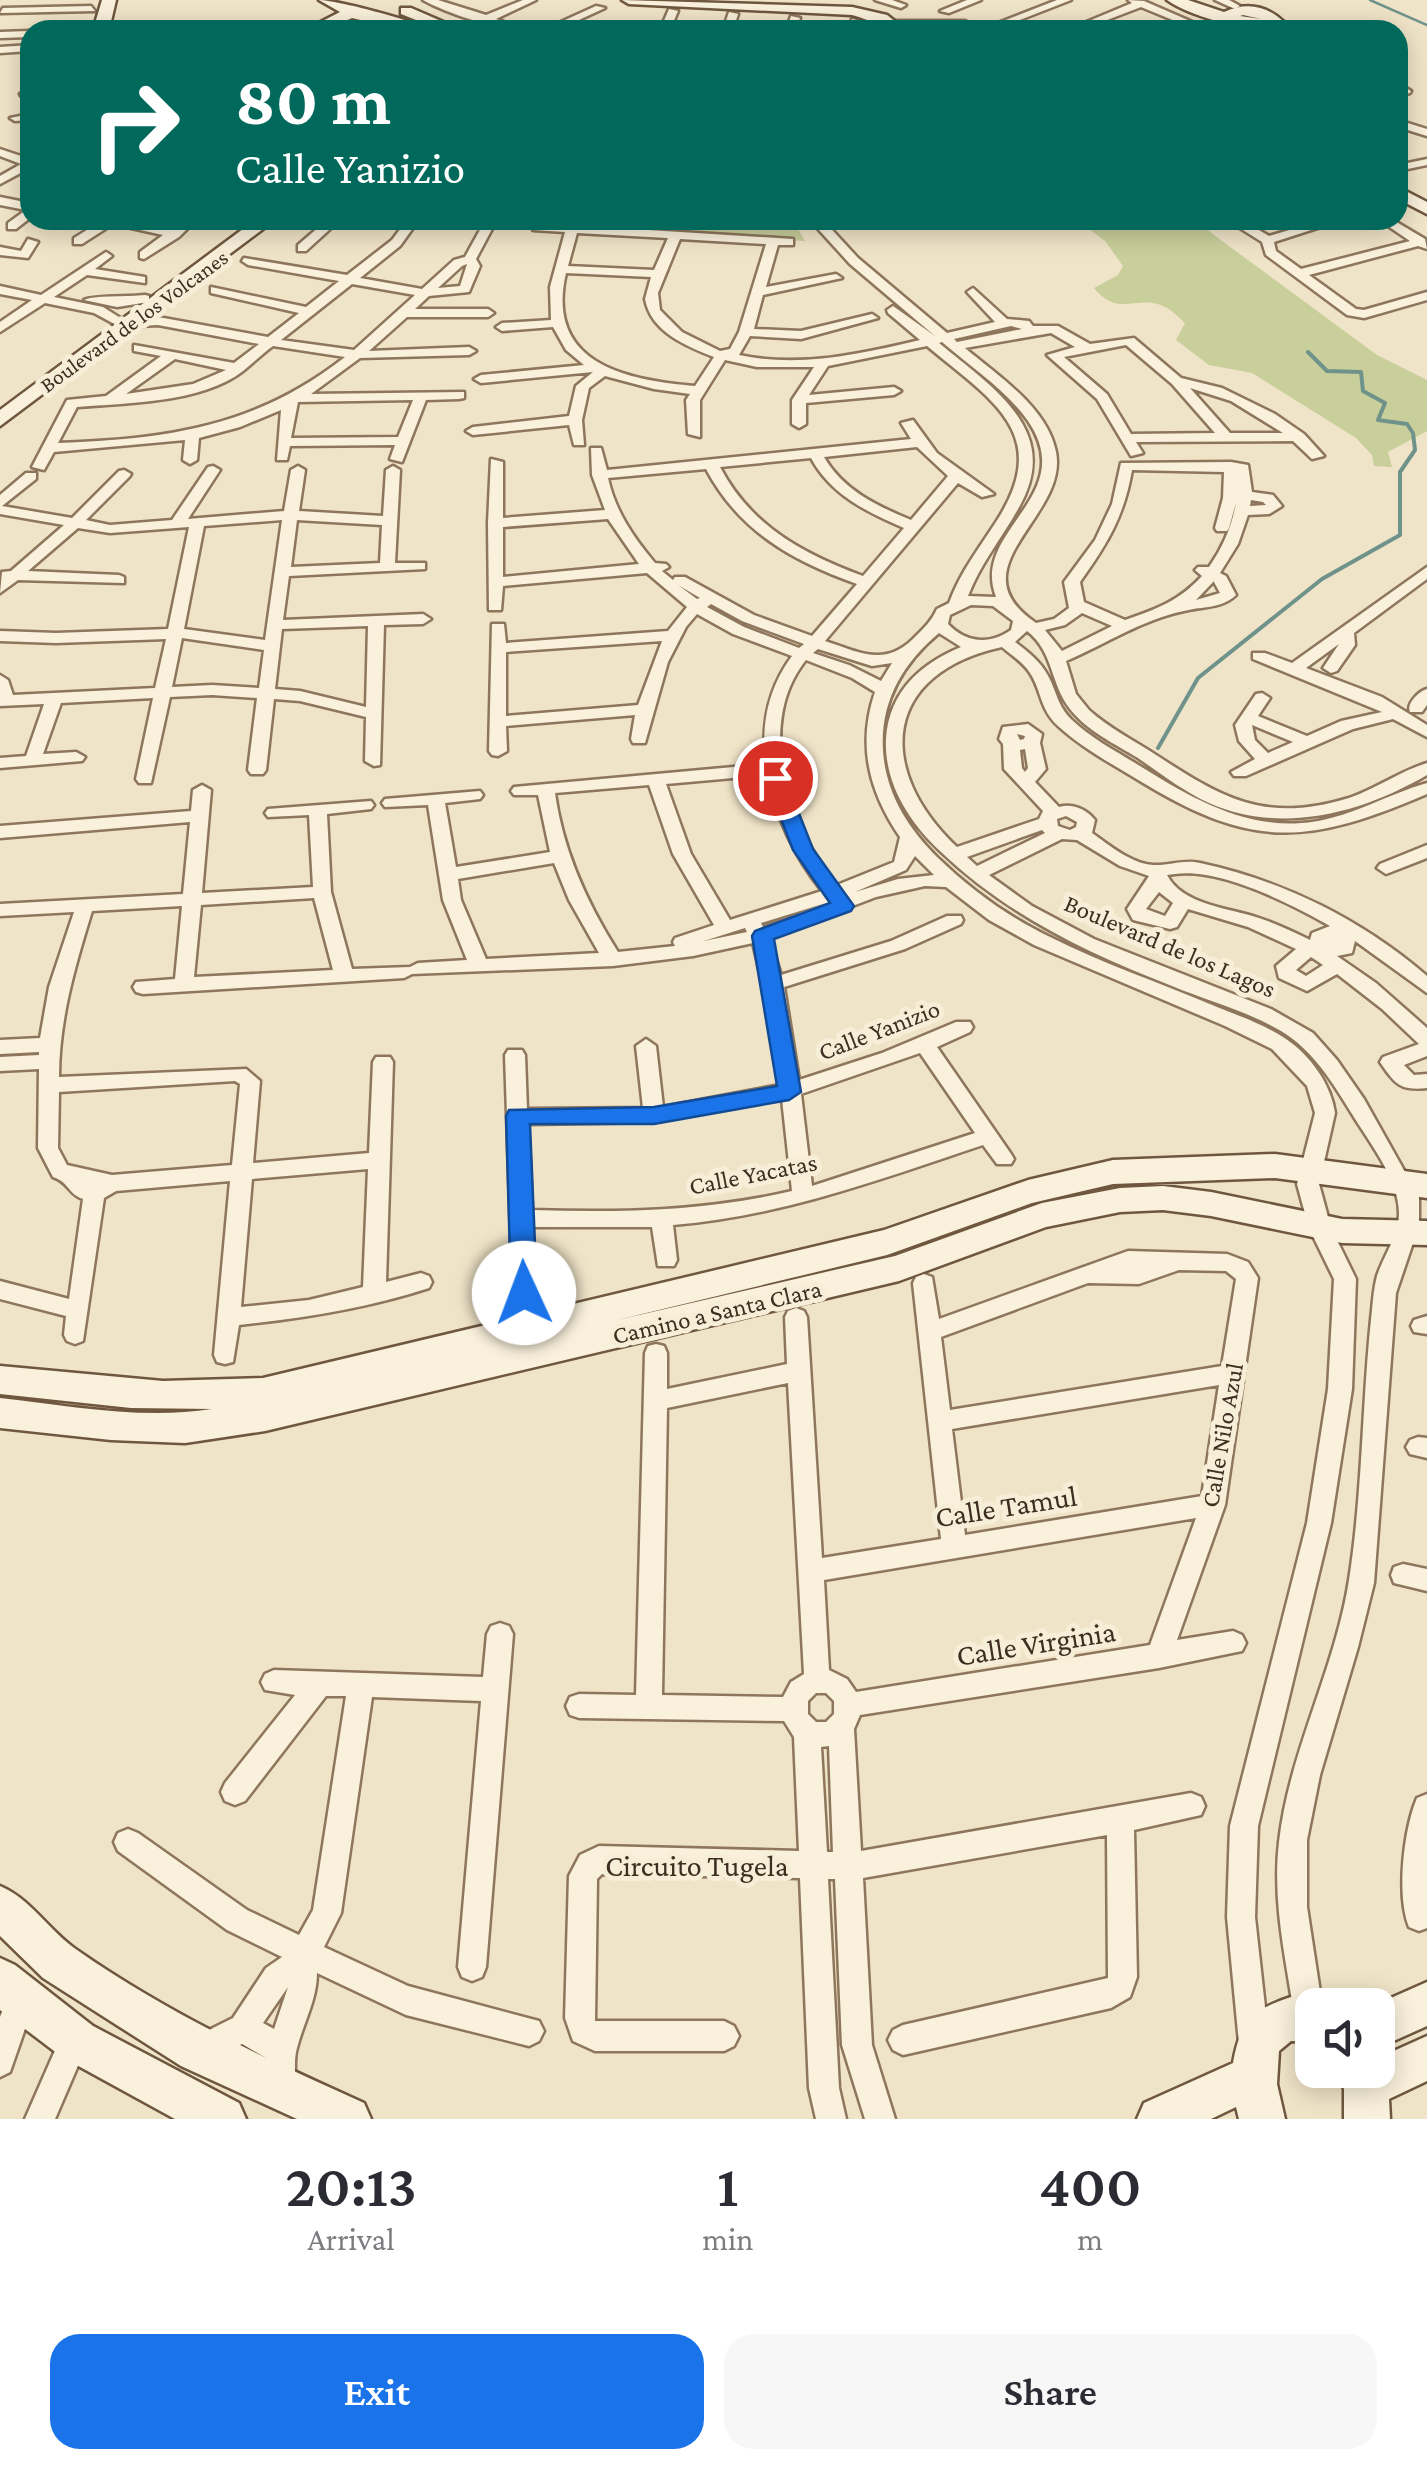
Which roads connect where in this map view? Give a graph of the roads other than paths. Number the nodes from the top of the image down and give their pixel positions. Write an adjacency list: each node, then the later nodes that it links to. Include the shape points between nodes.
1 (326, 0): 18 (street)
2 (366, 0): 16 (street); 18 (street)
3 (450, 0): 10 (street)
4 (532, 0): 26 (street)
5 (629, 0): 13 (street)
6 (976, 0): 21 (street)
7 (1066, 0): 31 (street)
8 (1174, 0): 34 (street)
9 (1182, 0): 35 (street)
10 (433, 2): 26 (street)
11 (1137, 2): 32 (street); 33 (street)
12 (68, 5): 15 (street); 17 (street)
13 (794, 7): 20 (street)
14 (600, 8): 27 (street)
15 (91, 9)
16 (386, 9): 18 (street); 24 (street); 25 (street)
17 (4, 10)
18 (348, 10): 23 (street)
19 (672, 12): 28 (street)
20 (858, 12): 30 (street)
21 (945, 12)
22 (733, 14): 29 (street)
23 (330, 20)
24 (357, 20)
25 (423, 20)
26 (484, 20)
27 (572, 20)
28 (669, 20)
29 (731, 20)
30 (883, 20)
31 (1011, 20)
32 (1095, 20)
33 (1182, 20)
34 (1223, 20)
35 (1225, 20)
36 (1235, 20): 37 (street, via 1262,12)
37 (1275, 20)
38 (16, 118): 39 (street)
39 (20, 118)
40 (20, 219): 41 (street)
41 (12, 226)
42 (96, 230): 62 (street)
43 (157, 230): 57 (street)
44 (179, 230): 57 (street)
45 (238, 230): 88 (street, Boulevard de los Volcanes)
46 (251, 230): 88 (street, Boulevard de los Volcanes)
47 (323, 230): 65 (street)
48 (406, 230): 78 (street)
49 (485, 230): 70 (street)
50 (572, 230): 72 (street)
51 (589, 230): 58 (street)
52 (807, 230): 103 (street)
53 (826, 230): 104 (street)
54 (1251, 230): 59 (street)
55 (1302, 230): 59 (street)
56 (1402, 230): 64 (street)
57 (175, 234): 69 (street)
58 (676, 235): 60 (street); 75 (street)
59 (1268, 240): 76 (street, via 1270,252)
60 (773, 241): 63 (street); 85 (street)
61 (32, 242): 67 (street)
62 (78, 242)
63 (788, 242)
64 (1424, 244): 76 (street)
65 (302, 248)
66 (0, 251): 67 (street)
67 (24, 255): 74 (street)
68 (106, 256): 73 (street)
69 (144, 256)
70 (470, 258): 83 (street); 83 (street, via 474,266 465,289)
71 (248, 260): 78 (street)
72 (562, 269): 75 (street); 94 (street, via 554,300)
73 (86, 271): 86 (street); 88 (street)
74 (0, 272)
75 (662, 274): 108 (street, via 651,298 655,312 666,327)
76 (1298, 274): 89 (street)
77 (836, 278): 85 (street)
78 (351, 279): 83 (street); 90 (street)
79 (0, 280): 86 (street)
80 (1427, 285): 89 (street)
81 (0, 290): 86 (street)
82 (215, 290): 90 (street)
83 (424, 292): 91 (street)
84 (972, 292): 95 (street)
85 (756, 293): 99 (street)
86 (50, 296): 88 (street); 97 (street)
87 (1427, 296): 89 (street, via 1364,314)
88 (136, 308): 100 (street); 121 (street, Boulevard de los Volcanes); 122 (street, Boulevard de los Volcanes)
89 (1346, 308)
90 (311, 312): 100 (street)
91 (400, 313): 92 (street); 106 (street)
92 (488, 313)
93 (872, 318): 99 (street, via 801,335)
94 (558, 323): 96 (street); 111 (street)
95 (1004, 324): 98 (street); 104 (street)
96 (502, 327)
97 (0, 328)
98 (1029, 330): 101 (street, via 1054,329); 104 (street)
99 (746, 332): 108 (street, via 735,352)
100 (278, 341): 106 (street); 110 (street)
101 (1085, 347): 113 (street, via 1129,341); 129 (street, via 1054,358 1102,397)
102 (139, 348): 107 (street)
103 (919, 348): 104 (street); 109 (street)
104 (952, 349): 167 (street, via 1011,414 1027,446 1018,497); 170 (street, via 1029,412 1048,446 1045,493 1004,552)
105 (469, 351): 106 (street)
106 (352, 354): 119 (street)
107 (172, 355): 110 (street); 118 (street)
108 (717, 360): 109 (street, via 776,372); 114 (street)
109 (823, 366): 120 (street)
110 (238, 368): 118 (street, via 176,392)
111 (599, 370): 112 (street); 114 (street, via 641,384); 123 (street, via 583,386)
112 (481, 378)
113 (1177, 380): 130 (street); 131 (street, via 1226,391)
114 (698, 390): 127 (street)
115 (894, 391): 120 (street)
116 (459, 395): 117 (street)
117 (421, 396): 119 (street); 132 (street)
118 (109, 400): 135 (street, via 72,403)
119 (293, 400): 128 (street); 132 (street, via 284,449)
120 (799, 400): 125 (street)
121 (0, 406)
122 (0, 420)
123 (575, 420): 126 (street); 133 (street)
124 (908, 423): 134 (street)
125 (800, 424)
126 (473, 432)
127 (696, 434)
128 (192, 436): 135 (street); 140 (street)
129 (1129, 438): 130 (street); 139 (street)
130 (1226, 438): 131 (street)
131 (1298, 438): 138 (street)
132 (404, 441): 153 (street)
133 (580, 442)
134 (918, 443): 137 (street); 147 (street)
135 (49, 448): 149 (street, via 35,472)
136 (596, 452): 146 (street)
137 (816, 453): 142 (street); 158 (street, via 832,480 853,496)
138 (1318, 456)
139 (1136, 459): 163 (street, via 1230,466 1240,500); 175 (street, via 1126,518 1081,586)
140 (190, 460)
141 (496, 462): 155 (street)
142 (711, 464): 146 (street); 169 (street, via 722,490 760,531 790,551)
143 (214, 470): 157 (street)
144 (298, 470): 152 (street)
145 (124, 474): 156 (street)
146 (598, 475): 151 (street)
147 (956, 476): 148 (street); 158 (street)
148 (986, 494)
149 (0, 502)
150 (0, 510): 156 (street)
151 (612, 514): 155 (street); 159 (street)
152 (290, 515): 153 (street); 154 (street); 162 (street)
153 (390, 520): 161 (street)
154 (198, 522): 157 (street); 182 (street)
155 (495, 523): 168 (street)
156 (73, 525): 157 (street); 165 (street)
157 (176, 525)
158 (913, 526): 169 (street)
159 (651, 565): 168 (street); 171 (street)
160 (420, 566): 161 (street)
161 (387, 567): 162 (street)
162 (286, 572): 180 (street)
163 (1208, 572): 173 (street); 173 (street, via 1226,588 1224,598)
164 (1427, 572): 185 (street)
165 (3, 579): 166 (street)
166 (119, 580)
167 (964, 580): 170 (street, via 978,587); 172 (street)
168 (495, 582): 174 (street)
169 (866, 582): 188 (street)
170 (998, 583): 183 (street)
171 (702, 602): 184 (street); 188 (street); 193 (street, via 734,628)
172 (957, 603): 179 (street, Boulevard de los Lagos, via 943,612); 183 (street, via 983,600)
173 (1172, 604): 178 (street)
174 (494, 607)
175 (1085, 608): 178 (street); 183 (street, via 1074,625)
176 (423, 619): 177 (street)
177 (376, 621): 180 (street); 213 (street)
178 (1118, 622): 183 (street)
179 (940, 624): 189 (street, via 950,636); 192 (street, Boulevard de los Lagos)
180 (274, 625): 190 (street)
181 (498, 627): 191 (street)
182 (175, 633): 186 (street); 190 (street); 203 (street)
183 (1037, 633): 187 (street, via 1019,632); 196 (street); 233 (street, via 1082,712 1227,804 1252,812 1305,813)
184 (674, 634): 191 (street); 210 (street)
185 (1347, 634): 197 (street); 199 (street)
186 (0, 636)
187 (1005, 642): 189 (street, Boulevard de los Lagos); 196 (street)
188 (815, 643): 193 (street); 198 (street)
189 (983, 645): 194 (street, Boulevard de los Lagos)
190 (270, 646): 204 (street)
191 (498, 648): 215 (street)
192 (911, 649): 194 (street, via 936,646); 198 (street); 202 (street, Boulevard de los Lagos)
193 (800, 654): 198 (street); 226 (street, via 782,685 772,736)
194 (950, 655): 225 (street, Boulevard de los Lagos, via 910,687)
195 (1259, 656): 200 (street)
196 (1024, 657): 240 (street, via 1039,674 1052,711 1070,728 1220,818 1284,830 1321,829)
197 (1313, 658): 199 (street); 200 (street)
198 (867, 667): 202 (street)
199 (1332, 668): 208 (street)
200 (1295, 669): 208 (street)
201 (0, 680): 209 (street)
202 (884, 690): 225 (street, Boulevard de los Lagos, via 874,715)
203 (163, 692): 204 (street); 206 (street); 230 (street)
204 (267, 692): 213 (street); 227 (street)
205 (1427, 694): 212 (street)
206 (54, 698): 209 (street); 221 (street)
207 (1262, 698): 214 (street)
208 (1382, 698): 211 (street); 212 (street)
209 (3, 701)
210 (644, 709): 215 (street); 217 (street)
211 (1396, 713): 216 (street); 218 (street)
212 (1421, 713)
213 (374, 714): 223 (street)
214 (1248, 718): 218 (street); 222 (street, via 1243,732)
215 (498, 722): 219 (street)
216 (1427, 732)
217 (640, 739)
218 (1304, 741): 222 (street)
219 (498, 751)
220 (76, 757): 221 (street)
221 (33, 760): 224 (street)
222 (1265, 760): 228 (street)
223 (374, 761)
224 (0, 763)
225 (884, 765): 250 (street, Boulevard de los Lagos, via 882,790); 252 (street, Boulevard de los Lagos)
226 (774, 769): 231 (street); 262 (street, via 791,826)
227 (257, 770)
228 (1240, 772)
229 (1419, 772): 233 (street); 234 (street)
230 (145, 780)
231 (656, 780): 235 (street); 267 (street, via 682,854)
232 (1028, 780): 232 (street, via 1037,769 1034,734 1022,728 1006,735 1013,769); 247 (street)
233 (1386, 787): 240 (street)
234 (1427, 788): 240 (street)
235 (546, 789): 237 (street); 253 (street)
236 (202, 790): 246 (street)
237 (520, 792)
238 (474, 796): 239 (street)
239 (436, 799): 241 (street); 257 (street)
240 (1402, 800)
241 (391, 803)
242 (365, 805): 243 (street)
243 (318, 809): 245 (street); 260 (street)
244 (1105, 810): 248 (street)
245 (274, 813)
246 (200, 816): 249 (street); 261 (street)
247 (1052, 823): 248 (street); 252 (street); 256 (street)
248 (1081, 824): 258 (street, via 1121,858)
249 (0, 832)
250 (908, 837): 255 (street); 259 (street, Boulevard de los Lagos)
251 (1425, 854): 254 (street)
252 (954, 855): 256 (street, Boulevard de los Lagos)
253 (560, 856): 257 (street); 272 (street)
254 (1386, 868)
255 (907, 872): 259 (street); 262 (street)
256 (975, 874): 280 (street, Boulevard de los Lagos, via 1048,926)
257 (446, 875): 273 (street)
258 (1157, 877): 263 (street); 263 (street, via 1136,909 1140,916 1170,923); 269 (street, via 1182,865 1228,876 1303,905)
259 (950, 881): 280 (street, Boulevard de los Lagos, via 1053,948)
260 (322, 892): 261 (street); 275 (street)
261 (192, 899): 264 (street); 277 (street)
262 (838, 900): 268 (street)
263 (1184, 900): 270 (street)
264 (85, 905): 265 (street); 288 (street, via 59,987)
265 (0, 910)
266 (954, 920): 276 (street)
267 (725, 928): 268 (street); 271 (street)
268 (757, 929): 271 (street, via 690,951); 276 (street)
269 (1347, 932): 270 (street, via 1345,949); 278 (street)
270 (1318, 950): 274 (street); 274 (street, via 1286,966 1286,973 1307,984)
271 (667, 951): 272 (street)
272 (613, 960): 273 (street)
273 (479, 965): 275 (street)
274 (1336, 966): 283 (street)
275 (344, 976): 277 (street)
276 (773, 984): 296 (street)
277 (184, 985): 279 (street)
278 (1427, 986)
279 (144, 988)
280 (1214, 1005): 282 (street, Boulevard de los Lagos)
281 (964, 1027): 284 (street, Calle Yanizio)
282 (1275, 1031): 290 (street, Boulevard de los Lagos, via 1304,1037); 293 (street, Boulevard de los Lagos)
283 (1427, 1040)
284 (925, 1044): 296 (street, Calle Yanizio); 301 (street)
285 (646, 1046): 299 (street)
286 (0, 1048): 288 (street)
287 (1427, 1050): 294 (street, via 1390,1062 1409,1083)
288 (49, 1052): 292 (street); 295 (street)
289 (515, 1055): 300 (street)
290 (1327, 1060): 293 (street); 298 (street, Boulevard de los Lagos)
291 (383, 1062): 303 (street)
292 (0, 1064)
293 (1303, 1064): 297 (street, Boulevard de los Lagos)
294 (1427, 1082)
295 (50, 1085): 305 (street, via 246,1076); 307 (street, via 48,1148 60,1171 83,1191)
296 (789, 1092): 299 (street, Calle Yanizio); 308 (street)
297 (1324, 1101): 298 (street); 304 (street)
298 (1353, 1104): 306 (street, Boulevard de los Lagos)
299 (654, 1115): 300 (street, Calle Yanizio)
300 (518, 1116): 309 (street)
301 (988, 1136): 302 (street); 308 (street, Calle Yacatas)
302 (1004, 1159)
303 (379, 1160): 305 (street); 318 (street)
304 (1309, 1167): 306 (street, Camino a Santa Clara); 311 (street, via 1310,1201); 328 (street, Camino a Santa Clara, via 1113,1172 1028,1192 887,1242 263,1392 137,1397)
305 (244, 1171): 307 (street); 321 (street)
306 (1414, 1184): 312 (street)
307 (103, 1189): 319 (street)
308 (802, 1196): 310 (street, Calle Yacatas)
309 (521, 1218): 310 (street, Calle Yacatas); 317 (street)
310 (662, 1219): 313 (street)
311 (1320, 1228): 312 (street, Camino a Santa Clara); 330 (street, Camino a Santa Clara, via 1212,1204 1120,1200 1042,1215 899,1268 265,1416 185,1428); 375 (street, via 1345,1279 1340,1389 1319,1523 1244,1826 1241,1917)
312 (1417, 1233): 359 (street, via 1385,1287 1361,1584 1293,1844 1292,1898)
313 (666, 1260)
314 (422, 1282): 318 (street)
315 (924, 1283): 322 (street)
316 (0, 1290): 319 (street)
317 (524, 1293)
318 (374, 1296): 321 (street)
319 (78, 1310): 323 (street)
320 (796, 1316): 326 (street)
321 (229, 1317): 325 (street)
322 (932, 1331): 327 (street, Calle Nilo Azul, via 1088,1274 1139,1275 1182,1260 1227,1263 1247,1278); 331 (street)
323 (75, 1335)
324 (656, 1353): 329 (street)
325 (225, 1355)
326 (799, 1371): 329 (street); 334 (street)
327 (1234, 1373): 331 (street); 332 (street, Calle Nilo Azul)
328 (0, 1380)
329 (655, 1401): 344 (street)
330 (0, 1413)
331 (941, 1420): 333 (street)
332 (1213, 1505): 333 (street, Calle Tamul); 337 (street, Calle Nilo Azul)
333 (954, 1548): 334 (street, Calle Tamul)
334 (809, 1571): 338 (street)
335 (500, 1634): 342 (street)
336 (1233, 1644): 337 (street, Calle Virginia)
337 (1159, 1656): 345 (street, Calle Virginia)
338 (817, 1681): 345 (street, via 834,1684 846,1696); 346 (street, via 792,1702)
339 (274, 1682): 340 (street)
340 (320, 1683): 341 (street); 347 (street)
341 (361, 1684): 342 (street); 357 (street, via 327,1913)
342 (493, 1688): 358 (street)
343 (579, 1706): 344 (street)
344 (649, 1707): 346 (street)
345 (844, 1716): 346 (street, via 824,1734); 354 (street)
346 (800, 1720): 353 (street)
347 (235, 1792)
348 (1191, 1806): 350 (street)
349 (1427, 1807): 352 (street)
350 (1120, 1818): 354 (street); 368 (street, via 1120,1987)
351 (128, 1842): 357 (street)
352 (1422, 1858): 356 (street)
353 (814, 1866): 354 (street); 366 (street, Circuito Tugela, via 599,1860 583,1876 583,2031); 369 (street)
354 (846, 1866): 370 (street)
355 (0, 1907): 371 (street, via 58,1962)
356 (1419, 1916)
357 (302, 1957): 364 (street, via 276,1978); 365 (street, via 406,2000); 374 (street, via 304,1985)
358 (472, 1967)
359 (1307, 1988)
360 (10, 1990): 367 (street); 373 (street)
361 (1427, 2004): 363 (street)
362 (1295, 2018): 375 (street, via 1272,2027)
363 (1395, 2018)
364 (243, 2028): 371 (street); 374 (street)
365 (528, 2031)
366 (724, 2036)
367 (74, 2040): 377 (street); 378 (street)
368 (903, 2040)
369 (823, 2042): 370 (street); 380 (street)
370 (858, 2045): 381 (street)
371 (197, 2050): 374 (street)
372 (1427, 2058): 376 (street)
373 (0, 2062)
374 (280, 2070): 379 (street)
375 (1256, 2083): 382 (street)
376 (1364, 2092)
377 (40, 2119)
378 (223, 2119)
379 (348, 2119)
380 (831, 2119)
381 (880, 2119)
382 (1160, 2119)

